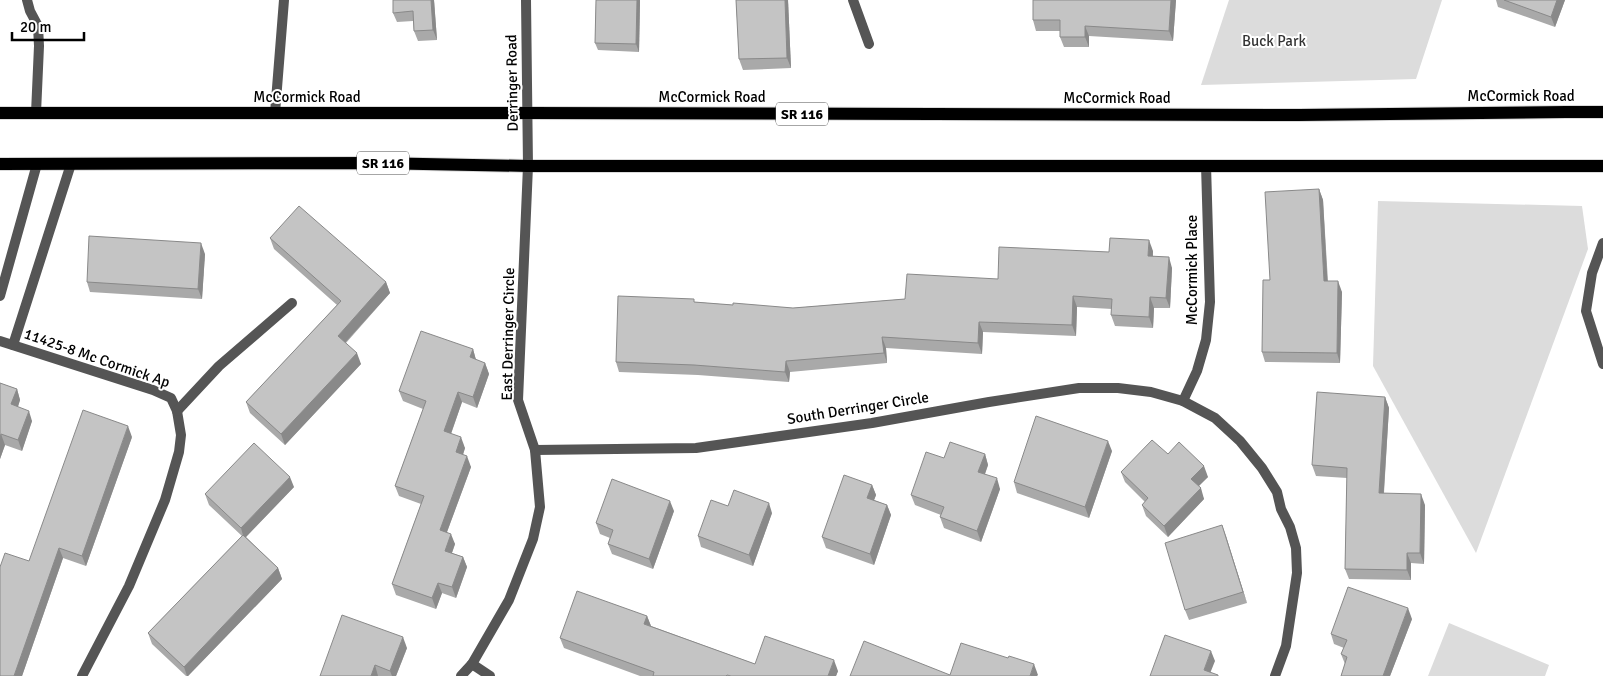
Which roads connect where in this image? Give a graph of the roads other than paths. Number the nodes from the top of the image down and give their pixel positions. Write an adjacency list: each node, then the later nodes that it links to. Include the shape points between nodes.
1 (27, 0): 8 (street, via 38,26)
2 (284, 0): 9 (street)
3 (526, 0): 10 (street, Derringer Road)
4 (853, 0): 5 (street)
5 (869, 44)
6 (1603, 112): 10 (main road, McCormick Road / SR 116, via 1299,115)
7 (0, 113): 8 (main road, McCormick Road / SR 116)
8 (36, 113): 9 (main road, McCormick Road / SR 116)
9 (275, 113): 10 (main road, McCormick Road / SR 116)
10 (527, 113): 15 (street, Derringer Road)
11 (0, 164): 12 (main road, SR 116)
12 (37, 164): 13 (main road, SR 116); 19 (street)
13 (71, 164): 15 (main road, SR 116); 22 (street)
14 (1206, 165): 15 (main road, SR 116); 16 (main road, SR 116); 24 (street, McCormick Place, via 1210,302 1206,340 1197,371)
15 (528, 166): 17 (street, Derringer Road)
16 (1603, 166)
17 (525, 242): 26 (street, East Derringer Circle, via 518,400)
18 (1603, 243): 23 (street, via 1592,273 1586,311)
19 (0, 296)
20 (292, 303): 25 (street, via 219,366)
21 (0, 341): 22 (street, 11425-8 Mc Cormick Ap)
22 (13, 345): 25 (street, 11425-8 Mc Cormick Ap, via 153,390 171,398)
23 (1603, 364)
24 (1183, 401): 26 (street, South Derringer Circle, via 1151,392 1079,388 872,423 696,448); 31 (street, South Derringer Circle, via 1215,418 1240,441 1277,492 1290,527 1296,548 1297,573 1286,646)
25 (178, 411): 28 (street, via 179,452 165,500 129,586)
26 (535, 450): 27 (street, East Derringer Circle, via 540,507 532,539 509,600)
27 (472, 664): 29 (street, East Derringer Circle); 30 (street)
28 (82, 676)
29 (461, 676)
30 (490, 676)
31 (1276, 676)

